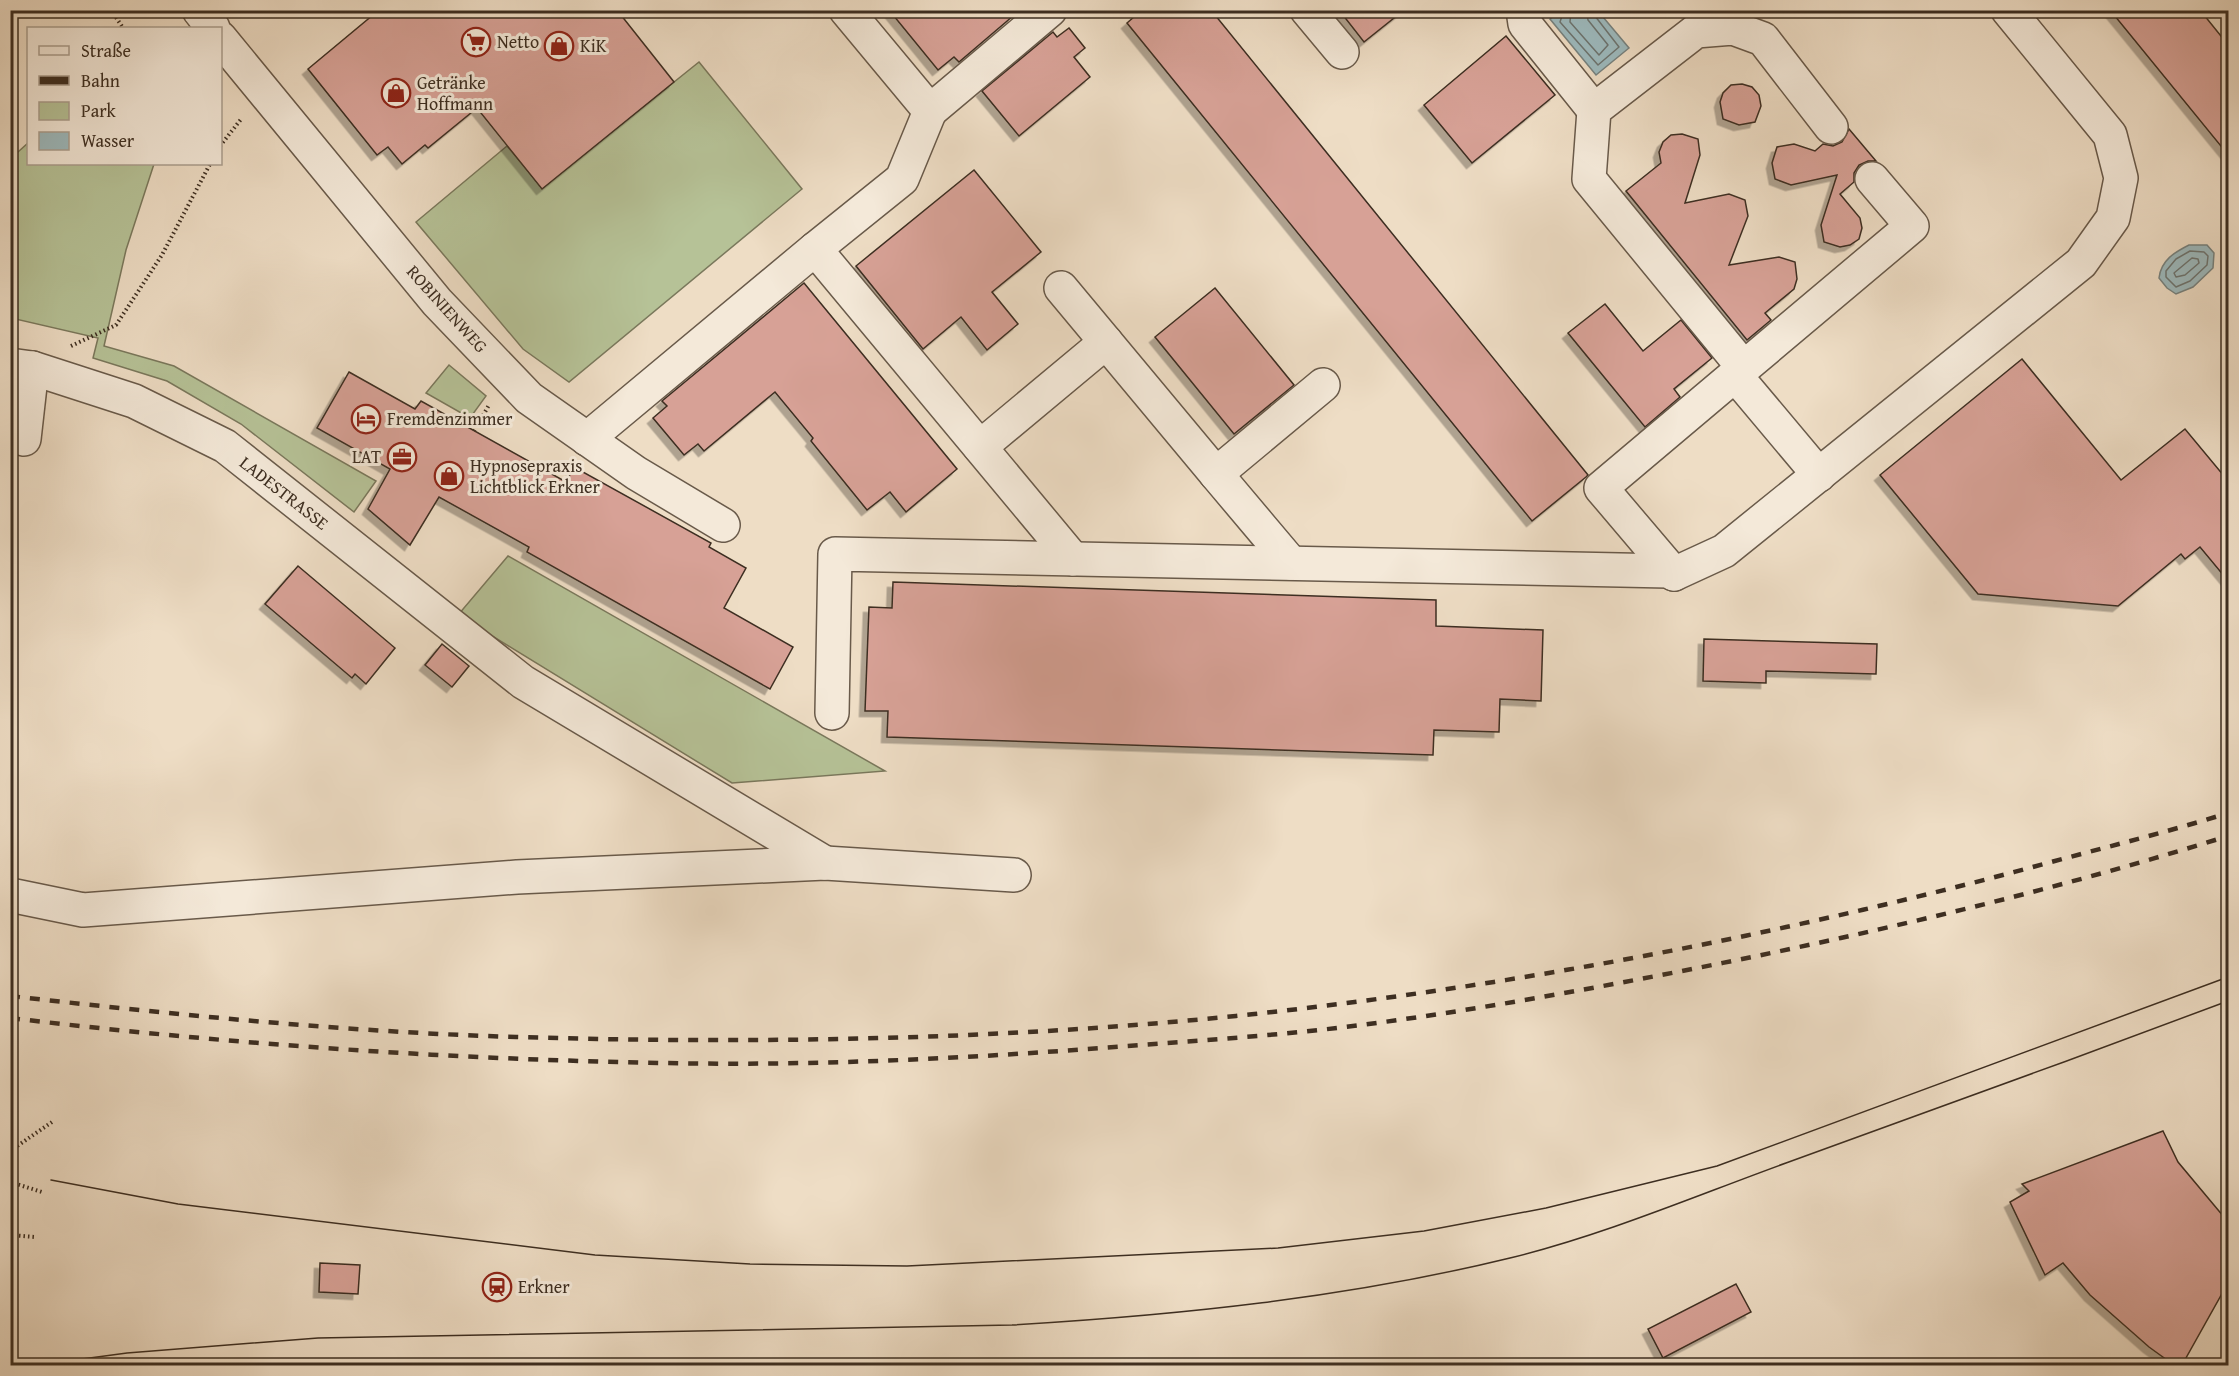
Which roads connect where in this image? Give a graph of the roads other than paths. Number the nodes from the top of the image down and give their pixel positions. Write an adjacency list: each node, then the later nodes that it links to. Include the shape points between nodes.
1 (200, 10): 8 (street)
2 (846, 10): 12 (street)
3 (1050, 10): 12 (street)
4 (1307, 10): 10 (street)
5 (1523, 10): 11 (street, via 1525,24)
6 (2008, 10): 25 (street, via 2110,135 2121,178 2114,218 2081,263)
7 (1748, 22): 11 (street, via 1696,32); 13 (street)
8 (212, 27)
9 (222, 40): 22 (street, ROBINIENWEG, via 437,302 529,398)
10 (1342, 52)
11 (1594, 110): 19 (street, via 1589,179)
12 (930, 111): 15 (street, via 902,179)
13 (1831, 127)
14 (1872, 179): 19 (street, via 1912,226)
15 (815, 249): 22 (street); 23 (street)
16 (1062, 288): 17 (street)
17 (1106, 342): 23 (street); 24 (street)
18 (30, 368): 21 (street); 31 (street, LADESTRASSE, via 134,401 225,446 524,682)
19 (1740, 372): 25 (street); 29 (street, via 1601,488)
20 (1323, 385): 24 (street)
21 (24, 439)
22 (587, 439): 26 (street, ROBINIENWEG)
23 (980, 447): 27 (street)
24 (1216, 474): 28 (street)
25 (1818, 475): 29 (street, via 1724,550)
26 (723, 525)
27 (1073, 559): 28 (street); 30 (street, via 835,554)
28 (1291, 564): 29 (street)
29 (1674, 574)
30 (832, 713)
31 (825, 863): 32 (street); 33 (street, via 517,876 83,910)
32 (1014, 875)
33 (10, 895)

